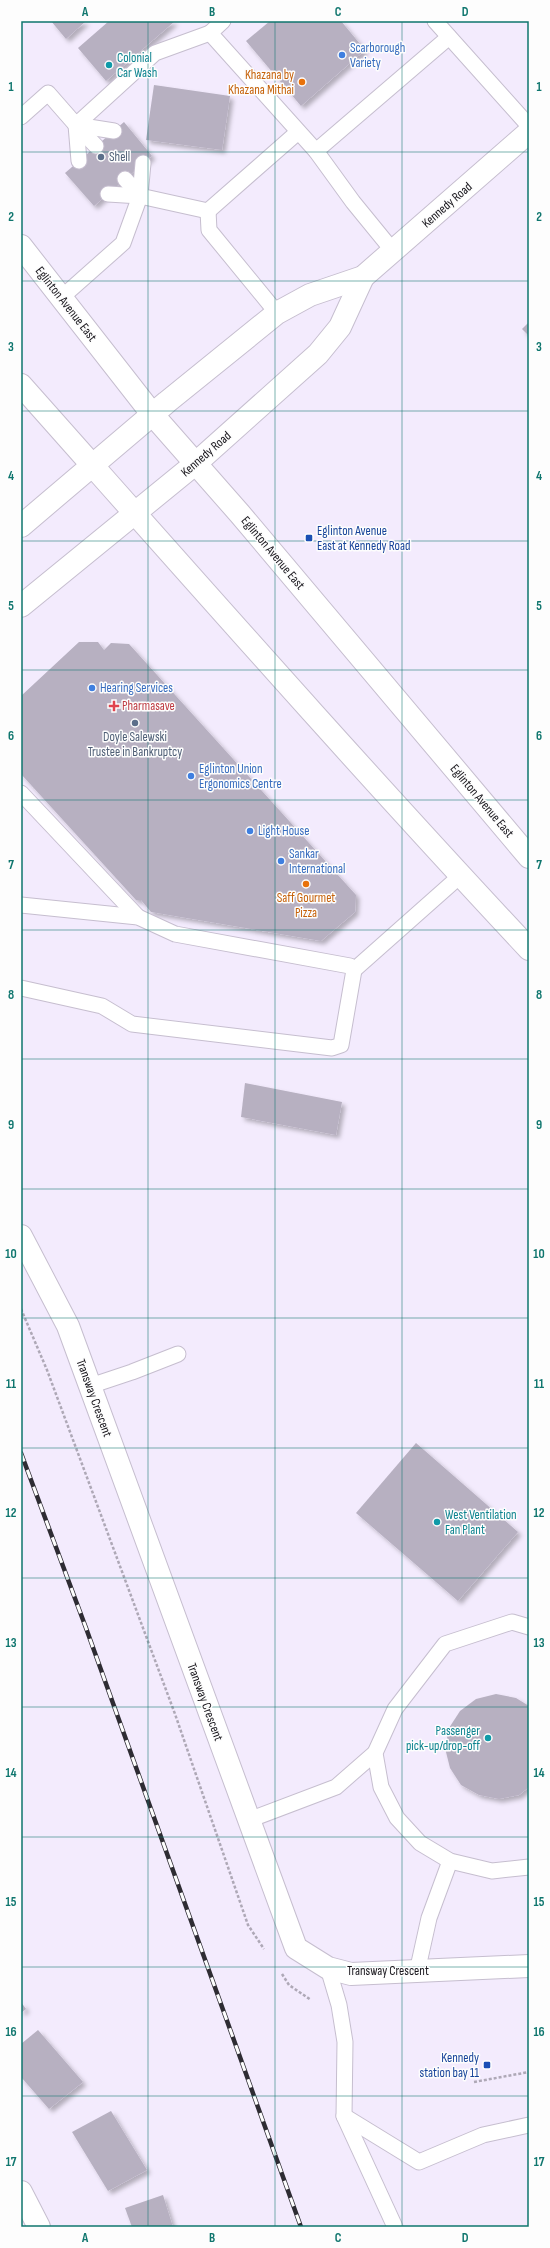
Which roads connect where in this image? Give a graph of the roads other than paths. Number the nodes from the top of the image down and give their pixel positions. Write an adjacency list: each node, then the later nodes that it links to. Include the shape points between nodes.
1 (223, 21): 3 (lane)
2 (435, 21): 4 (lane)
3 (210, 33): 6 (lane, via 154,53); 9 (lane)
4 (449, 37): 7 (lane); 12 (lane)
5 (21, 117): 6 (lane, via 48,93)
6 (76, 124): 8 (lane); 11 (lane); 13 (lane)
7 (529, 126)
8 (114, 130)
9 (298, 132): 12 (lane); 18 (lane)
10 (529, 132): 20 (main road, Kennedy Road)
11 (96, 146)
12 (316, 151): 20 (lane)
13 (79, 161)
14 (143, 164): 17 (lane)
15 (126, 179): 17 (lane)
16 (108, 194): 17 (lane)
17 (140, 196): 18 (lane); 22 (lane, via 123,243)
18 (208, 211): 23 (lane, via 208,230)
19 (21, 246): 22 (main road, Eglinton Avenue East)
20 (393, 251): 21 (main road, Kennedy Road)
21 (363, 277): 23 (main road, Kennedy Road, via 310,295); 26 (main road, Kennedy Road, via 340,328 318,354)
22 (61, 298): 25 (main road, Eglinton Avenue East)
23 (277, 313): 25 (main road, Kennedy Road)
24 (21, 385): 27 (main road)
25 (152, 415): 26 (main road, Eglinton Avenue East); 27 (main road, Kennedy Road)
26 (195, 464): 28 (main road, Kennedy Road); 32 (main road, Eglinton Avenue East)
27 (92, 465): 28 (main road); 29 (main road, Kennedy Road)
28 (134, 513): 30 (main road, Kennedy Road); 33 (main road)
29 (21, 526)
30 (21, 606)
31 (21, 793): 35 (lane)
32 (529, 857)
33 (460, 876): 36 (main road); 37 (lane)
34 (21, 905): 35 (lane)
35 (138, 917): 37 (lane, via 175,934 350,966)
36 (529, 949)
37 (354, 970): 38 (lane, via 341,1045 332,1048 132,1024 102,1006)
38 (21, 988)
39 (21, 1236): 41 (main road, Transway Crescent, via 68,1326)
40 (178, 1354): 41 (lane)
41 (90, 1386): 44 (main road, Transway Crescent)
42 (529, 1627): 43 (lane, via 512,1622 445,1644 396,1709)
43 (375, 1753): 44 (lane, via 336,1787); 45 (lane, via 381,1787 397,1818 420,1843)
44 (249, 1820): 48 (main road, Transway Crescent, via 296,1948)
45 (450, 1861): 46 (lane, via 492,1871); 49 (lane, via 429,1918)
46 (529, 1867)
47 (529, 1966): 49 (main road, Transway Crescent)
48 (328, 1968): 49 (main road, Transway Crescent, via 351,1974); 50 (lane, via 339,2006 345,2042)
49 (417, 1972)
50 (344, 2116): 51 (lane, via 419,2162 483,2135); 54 (lane)
51 (529, 2125)
52 (21, 2192): 53 (main road)
53 (39, 2227)
54 (395, 2227)

